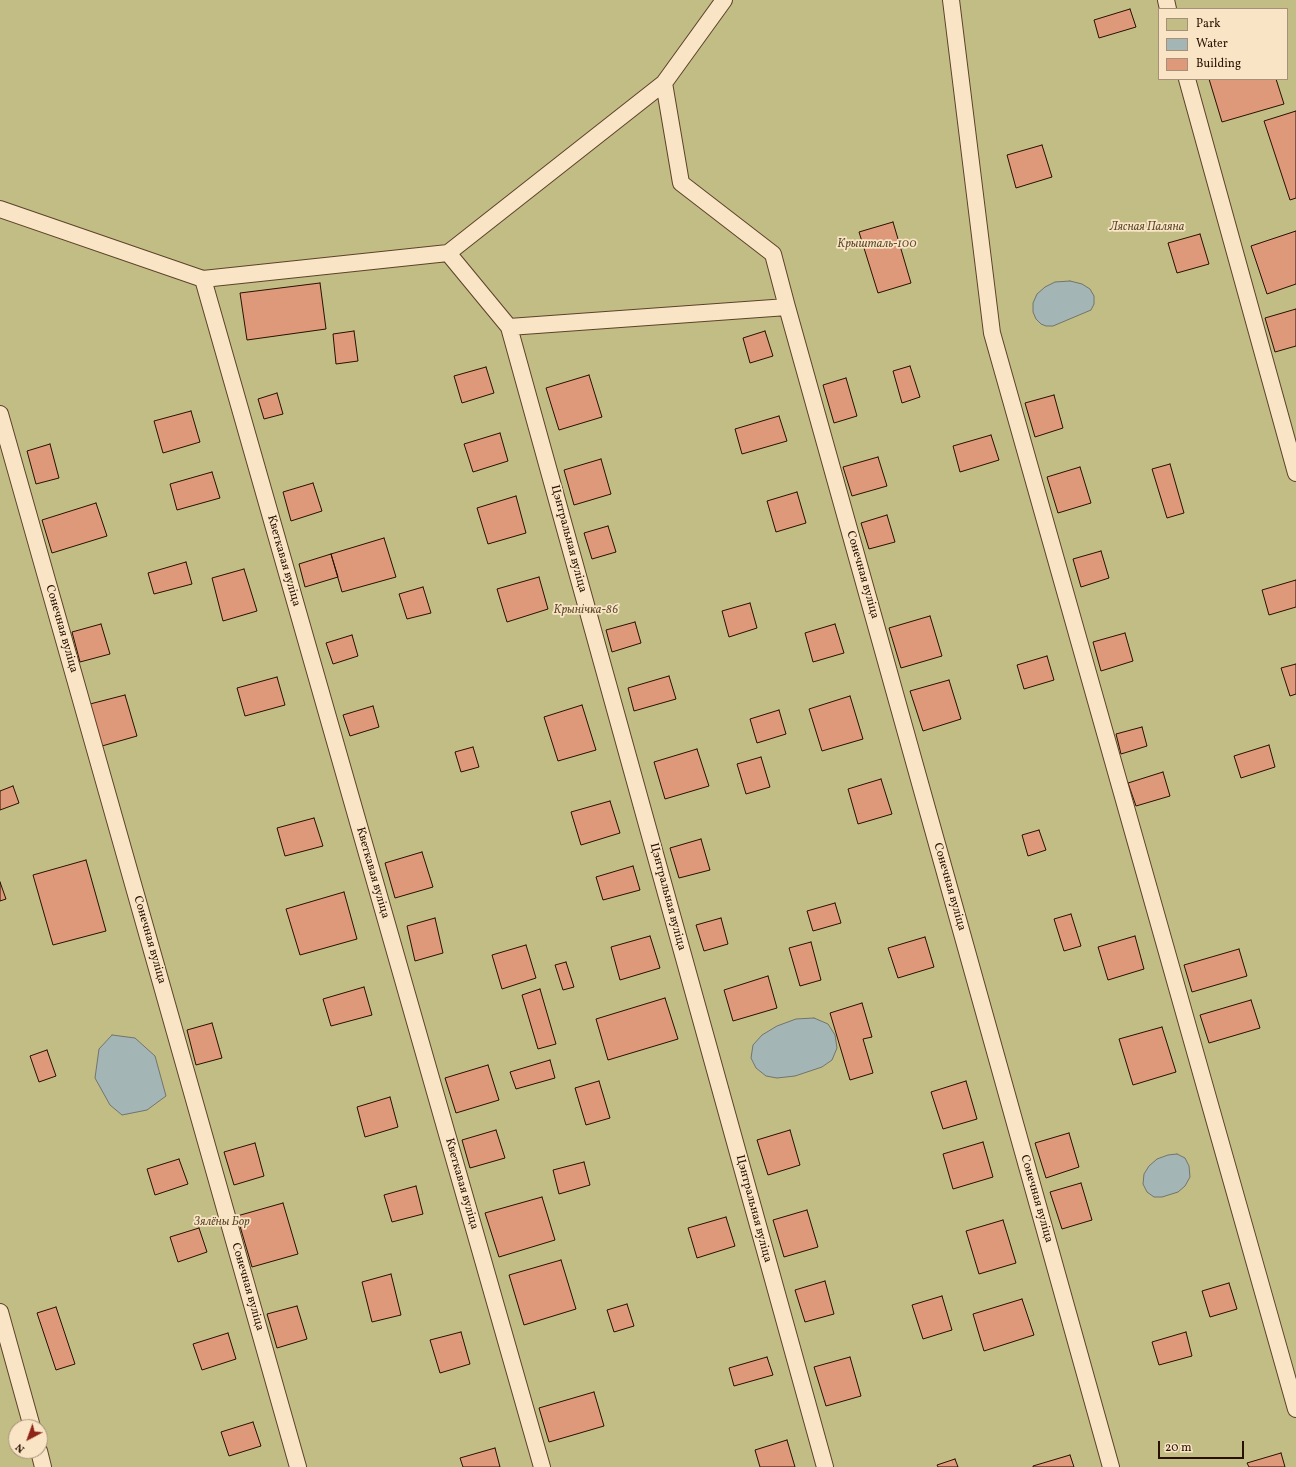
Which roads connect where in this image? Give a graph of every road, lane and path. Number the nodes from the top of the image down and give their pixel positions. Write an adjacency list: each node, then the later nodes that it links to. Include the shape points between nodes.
1 (724, 0): 4 (lane)
2 (951, 0): 13 (lane, via 992,333)
3 (1187, 80): 11 (lane)
4 (664, 83): 6 (lane); 8 (lane, Сонечная вуліца, via 680,183 773,254)
5 (0, 209): 7 (lane)
6 (448, 253): 7 (lane); 9 (lane)
7 (203, 279): 16 (lane, Кветкавая вуліца)
8 (787, 307): 9 (lane); 18 (lane, Сонечная вуліца)
9 (509, 328): 17 (lane, Цэнтральная вуліца)
10 (0, 414): 15 (lane, Сонечная вуліца)
11 (1296, 473)
12 (0, 1312): 14 (lane)
13 (1296, 1409)
14 (30, 1419)
15 (298, 1467)
16 (542, 1467)
17 (825, 1467)
18 (1111, 1467)

